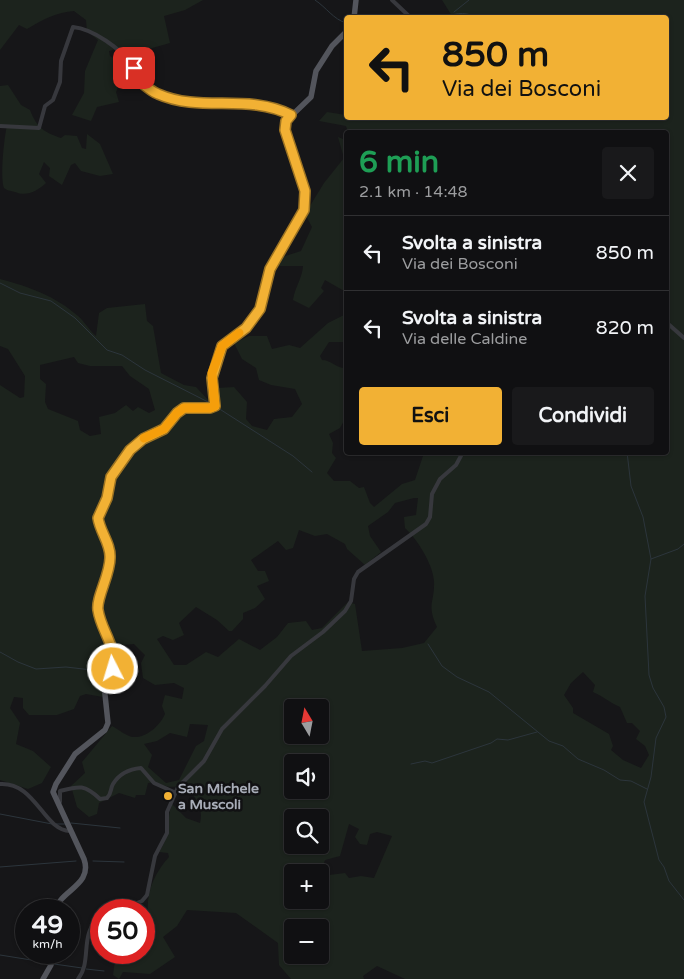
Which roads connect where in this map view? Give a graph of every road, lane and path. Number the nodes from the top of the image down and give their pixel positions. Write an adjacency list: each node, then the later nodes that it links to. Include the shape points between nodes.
1 (356, 0): 3 (main road)
2 (392, 0): 4 (street)
3 (354, 15)
4 (408, 15)
5 (344, 34): 6 (main road, via 316,71 311,97)
6 (291, 115): 7 (street, via 254,103 202,104 155,93 134,77 133,65 108,44 85,28 73,27 61,61 60,82 53,100 45,106 39,128); 13 (main road, via 285,130 305,191 304,210 270,269 260,309 246,328 222,346 212,378 215,406 180,410 166,427 130,450 110,480 107,498 98,518 109,548 110,561 107,580 97,605 114,654 113,669 104,688 108,723 75,754 54,787 55,799)
7 (0, 126)
8 (669, 325): 9 (street)
9 (684, 338)
10 (461, 455): 12 (street, via 456,465 440,479 432,494 430,517 426,524 358,572 351,601 345,611 324,632 291,656 222,729 204,760)
11 (0, 784): 14 (street, via 13,784 24,790 56,824 64,831)
12 (174, 792): 13 (street, via 151,780 142,769 131,770 114,782 109,796 104,799 80,786 60,791); 16 (street, via 166,815 167,833 156,856)
13 (66, 822): 14 (main road)
14 (70, 831): 15 (main road, via 84,859 85,873 78,885)
15 (60, 899)
16 (143, 899)
17 (90, 931): 20 (street)
18 (51, 964): 19 (main road)
19 (43, 979)
20 (78, 979)

